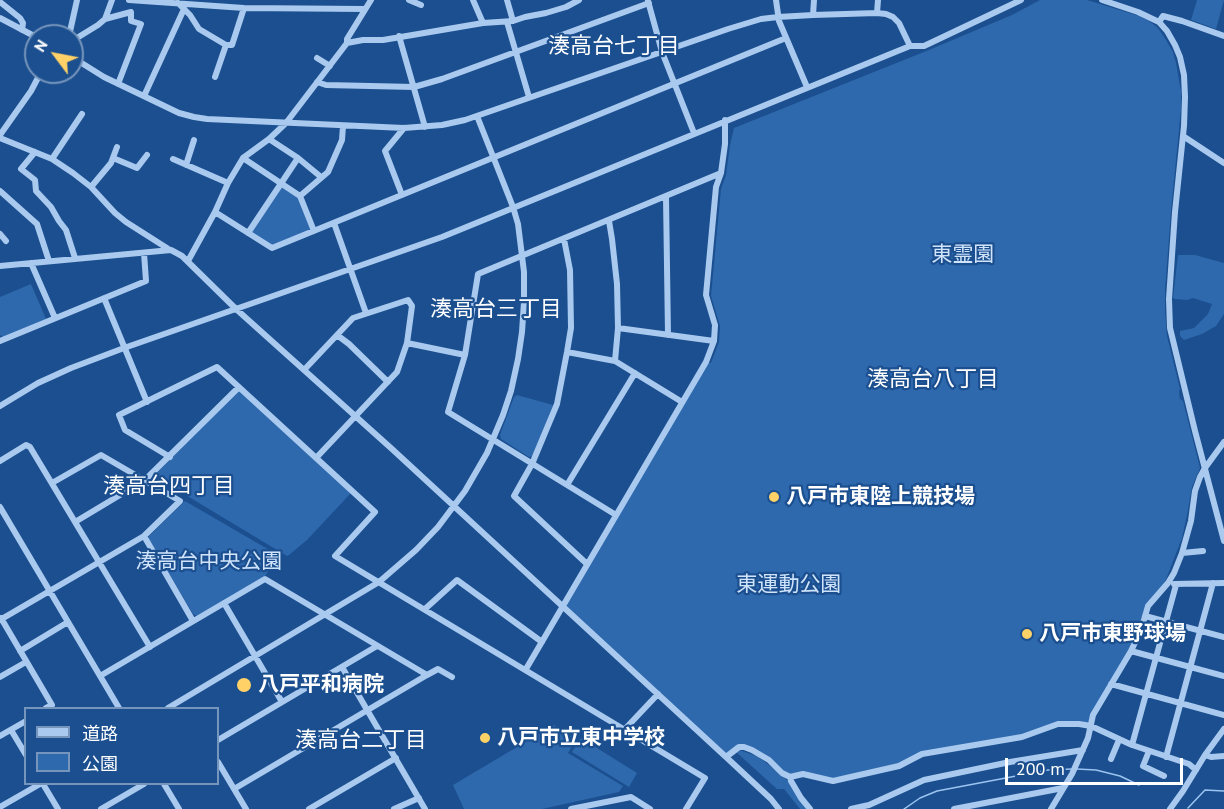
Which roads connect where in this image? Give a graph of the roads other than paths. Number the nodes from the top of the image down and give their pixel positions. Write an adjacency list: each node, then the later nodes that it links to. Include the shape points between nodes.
1 (77, 0): 29 (street)
2 (112, 0): 25 (street)
3 (129, 0): 16 (street)
4 (371, 0): 20 (street)
5 (409, 0): 17 (street)
6 (473, 0): 28 (street)
7 (507, 0): 26 (street)
8 (579, 0): 26 (street)
9 (776, 0): 23 (street)
10 (814, 0): 22 (street)
11 (878, 0): 21 (street)
12 (1021, 0): 37 (street, via 924,46)
13 (1102, 0): 27 (street)
14 (0, 2): 30 (street, via 20,18)
15 (649, 2): 38 (street); 39 (street)
16 (178, 3): 18 (street); 19 (street)
17 (421, 5)
18 (244, 8): 20 (street); 36 (street, via 232,45)
19 (184, 9): 36 (street, via 200,29); 50 (street)
20 (364, 9): 35 (street)
21 (877, 13): 22 (street); 37 (street, via 899,23)
22 (813, 15): 23 (street)
23 (778, 17): 34 (street); 39 (street, via 745,23)
24 (0, 18): 30 (street)
25 (105, 19): 31 (street); 46 (street, via 131,12 131,21 141,24)
26 (510, 22): 28 (street); 38 (street)
27 (1159, 22): 33 (street, via 1163,16); 61 (street, via 1175,45 1184,75)
28 (483, 23): 32 (street)
29 (72, 24)
30 (22, 30)
31 (84, 34)
32 (399, 36): 35 (street); 48 (street)
33 (1224, 36)
34 (786, 38): 47 (street); 49 (street)
35 (347, 43): 42 (street)
36 (226, 45): 43 (street)
37 (909, 46): 49 (street)
38 (516, 51): 48 (street); 51 (street)
39 (662, 52): 47 (street); 51 (street)
40 (317, 58): 42 (street)
41 (84, 64): 46 (street)
42 (330, 66): 44 (street)
43 (215, 77)
44 (317, 82): 48 (street); 55 (street)
45 (35, 84): 60 (street)
46 (118, 84): 50 (street)
47 (675, 85): 59 (street); 70 (street)
48 (414, 87): 57 (street)
49 (807, 87): 54 (street)
50 (144, 96): 55 (street, via 194,117)
51 (529, 98): 53 (street)
52 (82, 114): 71 (street)
53 (477, 116): 57 (street); 70 (street)
54 (725, 120): 59 (street); 75 (street)
55 (286, 123): 56 (street); 62 (street)
56 (342, 126): 58 (street); 76 (street, via 342,140 328,172)
57 (425, 127): 58 (street)
58 (404, 128): 81 (street, via 385,151)
59 (694, 133): 84 (street)
60 (0, 136): 65 (street)
61 (1183, 136): 73 (street); 130 (street, via 1169,290 1170,328)
62 (269, 139): 68 (street); 69 (street)
63 (194, 140): 74 (street)
64 (117, 147): 67 (street)
65 (35, 152): 71 (street); 96 (street, via 21,169 35,180 36,191 66,230)
66 (147, 155): 67 (street, via 137,168)
67 (113, 158): 79 (street)
68 (243, 158): 77 (street); 78 (street)
69 (298, 158): 76 (street); 78 (street)
70 (493, 158): 81 (street); 84 (street)
71 (52, 159): 79 (street)
72 (173, 159): 74 (street)
73 (1224, 163)
74 (186, 165): 77 (street)
75 (721, 173): 83 (street); 110 (street, via 716,187 706,295 715,325)
76 (321, 177): 82 (street)
77 (228, 183): 85 (street)
78 (281, 183): 82 (street); 89 (street)
79 (91, 187): 93 (street, via 126,222)
80 (0, 191): 97 (street, via 37,224)
81 (402, 195): 87 (street)
82 (300, 196): 88 (street)
83 (666, 196): 86 (street); 108 (street)
84 (513, 207): 95 (street); 101 (street, via 442,237)
85 (215, 212): 89 (street); 98 (street)
86 (609, 221): 91 (street); 106 (street)
87 (334, 223): 88 (street); 101 (street)
88 (314, 231): 89 (street, via 272,248)
89 (248, 233)
90 (0, 234): 92 (street)
91 (564, 239): 95 (street); 113 (street, via 570,270 571,328)
92 (6, 241)
93 (171, 250): 94 (street); 98 (street)
94 (144, 253): 96 (street); 102 (street, via 146,280)
95 (522, 256): 114 (street, via 478,274); 124 (street, via 524,302 518,359)
96 (75, 258): 97 (street)
97 (49, 261): 99 (street)
98 (188, 261): 103 (street)
99 (31, 263): 100 (street); 105 (street)
100 (0, 266)
101 (350, 268): 103 (street); 104 (street)
102 (104, 298): 105 (street); 112 (street)
103 (236, 309): 112 (street); 116 (street)
104 (366, 313): 107 (street, via 353,318); 111 (street, via 408,300 412,306)
105 (55, 318): 109 (street)
106 (618, 328): 108 (street); 115 (street)
107 (337, 335): 116 (street); 118 (street)
108 (668, 335): 110 (street)
109 (0, 340)
110 (714, 341): 121 (street)
111 (407, 343): 114 (street); 118 (street, via 397,372)
112 (124, 348): 120 (street); 122 (street, via 38,383)
113 (567, 352): 115 (street); 129 (street, via 557,404)
114 (465, 355): 124 (street, via 448,412)
115 (615, 361): 117 (street)
116 (304, 370): 123 (street)
117 (635, 373): 121 (street); 133 (street)
118 (388, 382): 123 (street)
119 (239, 387): 120 (street, via 217,367); 126 (street); 127 (street)
120 (147, 402): 126 (street, via 119,416 126,430)
121 (682, 402): 136 (street)
122 (0, 406)
123 (355, 416): 127 (street); 135 (street)
124 (493, 440): 129 (street); 135 (street)
125 (1224, 442): 130 (street)
126 (170, 457): 131 (street)
127 (316, 458): 144 (street, via 375,512 335,556)
128 (0, 461): 132 (street, via 26,445)
129 (532, 464): 133 (street); 143 (street, via 513,496)
130 (1205, 468): 139 (street); 141 (street, via 1195,491)
131 (145, 480): 132 (street, via 101,454); 137 (street); 138 (street, via 180,501)
132 (52, 483): 137 (street)
133 (567, 485): 136 (street)
134 (0, 507): 149 (street)
135 (454, 507): 144 (street, via 416,550); 151 (street)
136 (616, 515): 143 (street)
137 (75, 522): 142 (street)
138 (144, 536): 142 (street); 156 (street)
139 (1224, 541)
140 (1203, 551): 141 (street)
141 (1182, 553): 145 (street)
142 (99, 562): 149 (street); 163 (street)
143 (587, 564): 151 (street)
144 (379, 582): 152 (street); 153 (street)
145 (1168, 583): 148 (street); 154 (street, via 1148,606)
146 (1213, 583): 147 (street); 148 (street); 159 (street)
147 (1224, 583)
148 (1176, 585): 158 (street)
149 (50, 591): 155 (street); 157 (street)
150 (224, 603): 153 (street, via 265,579); 156 (street); 166 (street)
151 (563, 606): 161 (street); 178 (street)
152 (425, 609): 161 (street, via 457,580); 171 (street)
153 (326, 615): 162 (street); 166 (street)
154 (1145, 616): 158 (street); 165 (street)
155 (0, 619): 164 (street)
156 (193, 621): 163 (street)
157 (68, 622): 164 (street); 173 (street)
158 (1165, 622): 159 (street); 167 (street)
159 (1201, 631): 160 (street); 170 (street)
160 (1224, 637)
161 (542, 642): 171 (street)
162 (377, 646): 169 (street); 172 (street)
163 (150, 647): 173 (street)
164 (20, 651): 168 (street)
165 (1131, 651): 167 (street); 177 (street)
166 (256, 657): 180 (street); 184 (street)
167 (1156, 658): 170 (street); 179 (street)
168 (26, 662): 175 (street); 182 (street, via 52,705)
169 (342, 667): 180 (street); 185 (street)
170 (1191, 667): 174 (street); 181 (street)
171 (526, 669): 189 (street)
172 (427, 675): 176 (street, via 438,669); 185 (street)
173 (100, 676): 183 (street)
174 (1224, 676)
175 (0, 677)
176 (452, 677)
177 (1111, 684): 179 (street); 188 (street, via 1093,715)
178 (657, 694): 189 (street); 201 (street)
179 (1146, 694): 181 (street); 195 (street)
180 (282, 702): 193 (street)
181 (1181, 704): 186 (street); 202 (street)
182 (48, 707)
183 (118, 707)
184 (170, 707)
185 (368, 710): 203 (street); 214 (street)
186 (1224, 715)
187 (24, 722): 191 (street)
188 (1092, 726): 194 (street); 196 (street); 208 (street, via 1058,724 1022,737 922,754 899,766 833,781 803,774)
189 (625, 729): 227 (street, via 705,778)
190 (1224, 729): 199 (street)
191 (10, 730): 192 (street); 198 (street)
192 (0, 736)
193 (219, 739)
194 (1119, 740): 195 (street); 204 (street)
195 (1132, 746): 197 (street)
196 (1083, 750): 213 (street); 230 (street, via 924,780 869,805)
197 (1149, 751): 202 (street); 207 (street, via 1143,766)
198 (24, 752)
199 (1205, 755): 200 (street); 206 (street)
200 (1224, 756)
201 (726, 757): 208 (street, via 744,747); 228 (street)
202 (1166, 757): 206 (street)
203 (396, 758): 215 (street); 222 (street)
204 (1112, 759)
205 (219, 764): 214 (street)
206 (1196, 770): 233 (street)
207 (1164, 776)
208 (790, 777): 229 (street)
209 (38, 785): 217 (street)
210 (42, 785): 218 (street)
211 (141, 785): 216 (street)
212 (165, 785): 220 (street)
213 (1063, 788): 231 (street); 232 (street)
214 (234, 789): 221 (street)
215 (419, 798): 223 (street); 224 (street)
216 (112, 806): 219 (street)
217 (0, 807)
218 (58, 809)
219 (101, 809)
220 (179, 809)
221 (246, 809)
222 (309, 809)
223 (394, 809)
224 (425, 809)
225 (571, 809): 226 (street, via 631,796)
226 (650, 809)
227 (686, 809)
228 (779, 809)
229 (810, 809)
230 (850, 809)
231 (954, 809)
232 (1051, 809)
233 (1170, 809)

